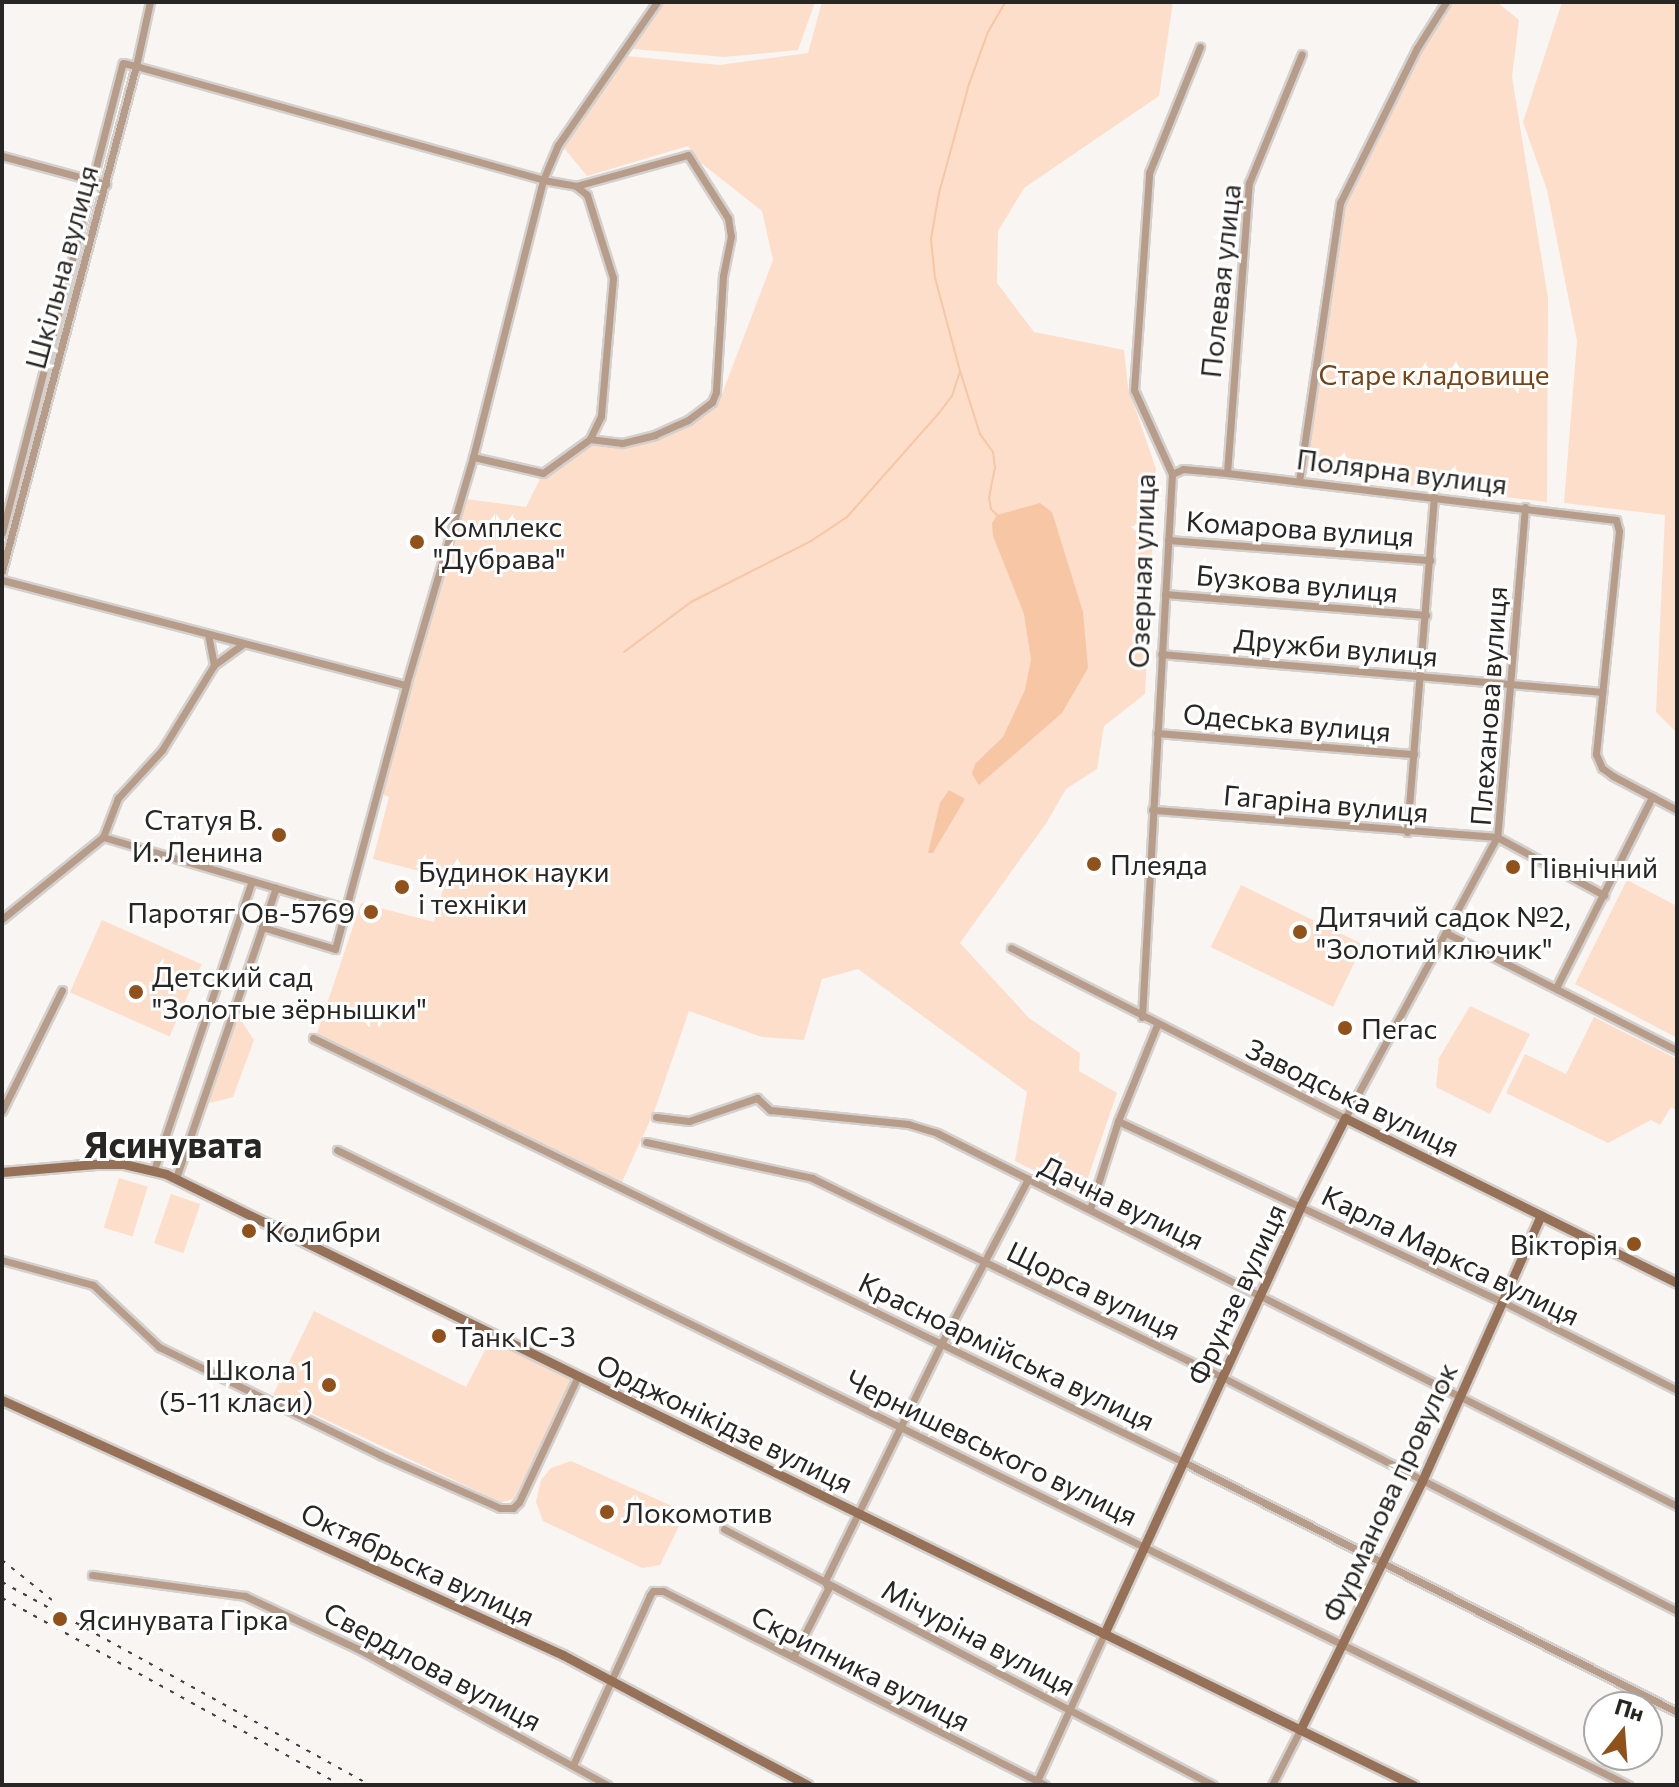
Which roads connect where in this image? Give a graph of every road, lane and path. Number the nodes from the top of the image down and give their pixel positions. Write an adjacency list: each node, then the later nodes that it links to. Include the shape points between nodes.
1 (150, 2): 6 (street, Шкільна вулиця)
2 (657, 2): 8 (street, via 558,145)
3 (1446, 2): 16 (street, via 1417,48 1340,203)
4 (1200, 47): 15 (street, Озерная улица, via 1149,173 1134,390)
5 (1302, 54): 14 (street, Полевая улица, via 1249,183)
6 (136, 66): 8 (street); 9 (street, Шкільна вулиця, via 123,63); 10 (street, Шкільна вулиця)
7 (2, 156): 9 (street)
8 (543, 180): 11 (street); 13 (street)
9 (93, 181): 10 (street); 19 (street, Шкільна вулиця)
10 (106, 184): 22 (street, Шкільна вулиця)
11 (576, 186): 12 (street, via 587,195 613,278 601,416); 12 (street, via 688,155 728,218 731,236 712,402 655,435 622,443)
12 (590, 439): 13 (street, via 543,473)
13 (473, 457): 31 (street)
14 (1227, 473): 15 (street, Полярна вулиця, via 1183,469); 16 (street, Полярна вулиця)
15 (1172, 474): 20 (street, Озерная улица)
16 (1299, 481): 17 (street, Полярна вулиця)
17 (1434, 496): 18 (street, Полярна вулиця); 21 (street)
18 (1525, 507): 32 (street, Плеханова вулиця); 33 (street, Полярна вулиця, via 1611,517 1618,523)
19 (2, 533)
20 (1168, 540): 21 (street, Комарова вулиця); 24 (street, Озерная улица)
21 (1430, 560): 25 (street)
22 (2, 571)
23 (2, 580): 26 (street)
24 (1165, 594): 25 (street, Бузкова вулиця); 28 (street, Озерная улица)
25 (1426, 615): 30 (street)
26 (208, 635): 27 (street); 29 (street)
27 (243, 644): 29 (street); 31 (street)
28 (1161, 654): 30 (street, Дружби вулиця); 34 (street, Озерная улица)
29 (214, 665): 40 (street, via 162,750 118,798)
30 (1420, 677): 32 (street, Дружби вулиця); 35 (street)
31 (406, 685): 45 (street)
32 (1511, 685): 33 (street, Дружби вулиця); 41 (street, Плеханова вулиця)
33 (1602, 692): 36 (street, via 1598,761 1613,776)
34 (1157, 733): 35 (street, Одеська вулиця); 37 (street, Озерная улица)
35 (1414, 754): 39 (street)
36 (1652, 797): 38 (street); 44 (street)
37 (1152, 810): 39 (street, Гагаріна вулиця); 52 (street, Озерная улица)
38 (1677, 810)
39 (1407, 832): 41 (street, Гагаріна вулиця)
40 (103, 837): 42 (street); 46 (street)
41 (1497, 837): 44 (street, Плеханова вулиця); 48 (street, Фрунзе вулиця)
42 (252, 881): 43 (street); 62 (street)
43 (276, 888): 45 (street); 47 (street)
44 (1604, 895): 50 (street)
45 (345, 908): 47 (street, via 335,949)
46 (2, 919)
47 (262, 927): 64 (street)
48 (1446, 933): 50 (street); 58 (street, Фрунзе вулиця)
49 (1011, 948): 52 (street, Заводська вулиця)
50 (1556, 988): 55 (street)
51 (62, 990): 56 (street)
52 (1142, 1017): 53 (street, Заводська вулиця)
53 (1157, 1025): 58 (street, Заводська вулиця); 59 (street)
54 (313, 1038): 74 (street, Красноармійська вулиця)
55 (1677, 1050)
56 (2, 1111)
57 (656, 1117): 65 (street, Дачна вулиця, via 689,1121 757,1098 770,1110 923,1127)
58 (1345, 1118): 66 (main road, Фрунзе вулиця); 68 (main road, Заводська вулиця)
59 (1118, 1121): 66 (street, Карла Маркса вулиця); 67 (street)
60 (646, 1142): 70 (street, Щорса вулиця, via 812,1178)
61 (337, 1150): 80 (street, Чернишевського вулиця)
62 (154, 1170): 63 (main road, Орджонікідзе вулиця, via 96,1164); 64 (main road, Орджонікідзе вулиця)
63 (2, 1172)
64 (176, 1178): 75 (main road, Орджонікідзе вулиця)
65 (1028, 1179): 67 (street, Дачна вулиця); 70 (street)
66 (1300, 1207): 72 (main road, Фрунзе вулиця); 73 (street, Карла Маркса вулиця)
67 (1090, 1209): 72 (street, Дачна вулиця)
68 (1541, 1215): 71 (main road, Заводська вулиця); 73 (main road, Фурманова провулок)
69 (2, 1260): 75 (street, via 93,1285 159,1347 500,1508 519,1502)
70 (987, 1263): 74 (street); 76 (street, Щорса вулиця)
71 (1677, 1283)
72 (1260, 1295): 76 (main road, Фрунзе вулиця); 78 (street, Дачна вулиця)
73 (1501, 1301): 77 (street, Карла Маркса вулиця); 78 (main road, Фурманова провулок)
74 (941, 1344): 80 (street); 81 (street, Красноармійська вулиця)
75 (578, 1376): 84 (main road, Орджонікідзе вулиця)
76 (1222, 1377): 81 (main road, Фрунзе вулиця); 82 (street, Щорса вулиця)
77 (1677, 1390)
78 (1459, 1395): 82 (main road, Фурманова провулок); 83 (street, Дачна вулиця)
79 (2, 1400): 94 (main road, Октябрьска вулиця)
80 (900, 1427): 84 (street); 86 (street, Чернишевського вулиця)
81 (1182, 1461): 86 (main road, Фрунзе вулиця); 87 (street, Красноармійська вулиця)
82 (1422, 1481): 87 (main road, Фурманова провулок); 90 (street, Щорса вулиця)
83 (1677, 1506)
84 (858, 1513): 89 (street); 91 (main road, Орджонікідзе вулиця)
85 (724, 1529): 89 (street, Мічуріна вулиця)
86 (1145, 1546): 91 (main road, Фрунзе вулиця); 92 (street, Чернишевського вулиця)
87 (1383, 1563): 92 (main road, Фурманова провулок); 96 (street, Красноармійська вулиця)
88 (92, 1575): 98 (street, Свердлова вулиця, via 245,1596 358,1649)
89 (825, 1581): 93 (street, via 828,1589); 95 (street, Мічуріна вулиця)
90 (1677, 1611)
91 (1104, 1634): 95 (street, Фрунзе вулиця); 97 (main road, Орджонікідзе вулиця)
92 (1343, 1644): 97 (main road, Фурманова провулок); 105 (street, Чернишевського вулиця)
93 (793, 1657): 94 (street, Скрипника вулиця, via 657,1592 650,1595); 99 (street, Скрипника вулиця)
94 (612, 1678): 98 (street); 101 (main road, Октябрьска вулиця)
95 (1071, 1710): 99 (street, Фрунзе вулиця); 102 (street, Мічуріна вулиця)
96 (1677, 1712)
97 (1300, 1730): 103 (street, Фурманова провулок); 104 (main road, Орджонікідзе вулиця)
98 (573, 1765): 100 (street, Свердлова вулиця)
99 (1041, 1783)
100 (607, 1785)
101 (808, 1785)
102 (1213, 1785)
103 (1272, 1785)
104 (1413, 1785)
105 (1628, 1785)

